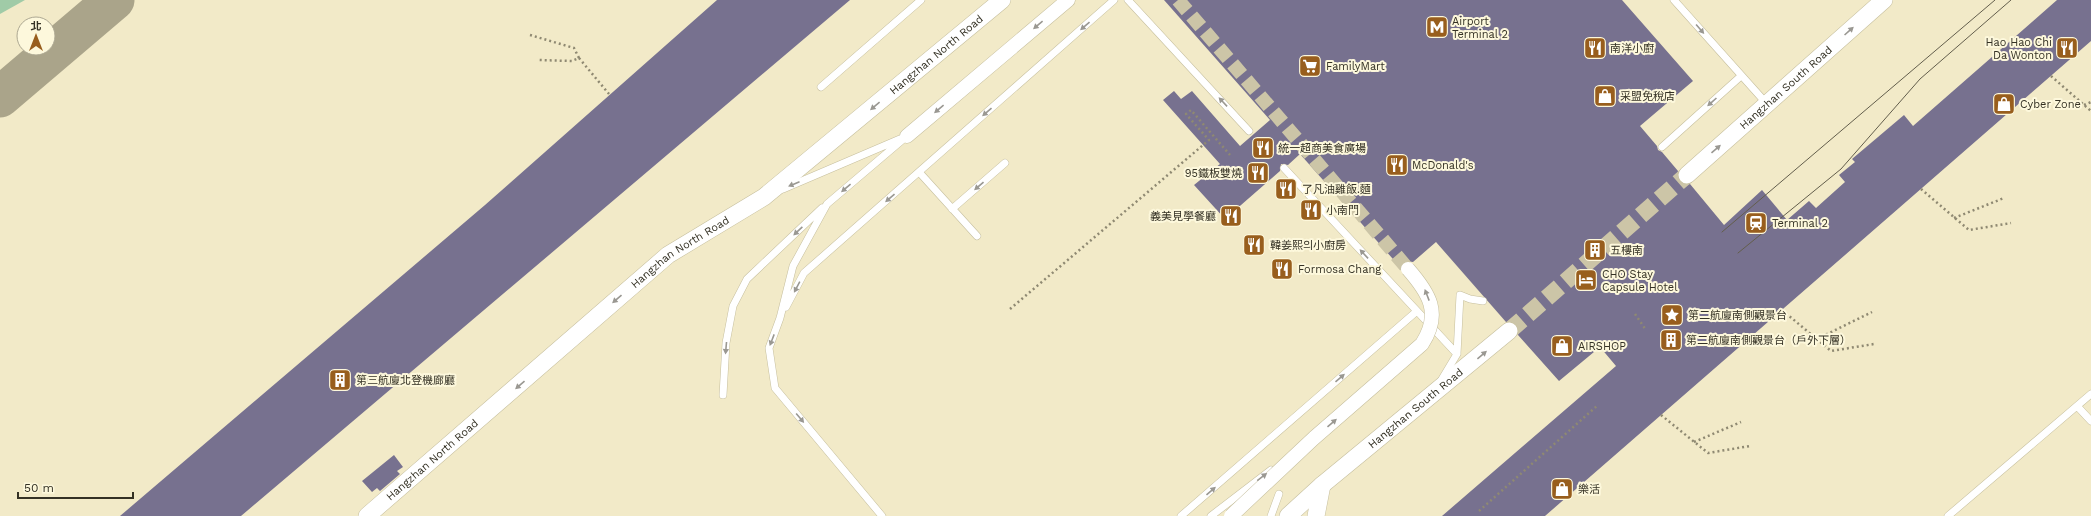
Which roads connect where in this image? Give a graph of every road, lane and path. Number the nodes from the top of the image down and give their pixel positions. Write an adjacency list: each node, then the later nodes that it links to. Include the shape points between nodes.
1 (921, 0): 13 (lane)
2 (1002, 0): 28 (street, Hangzhan North Road, one-way to 28)
3 (1068, 0): 20 (street, one-way to 20)
4 (1114, 0): 25 (lane, one-way to 25)
5 (1128, 0): 19 (lane, one-way to 5)
6 (1674, 0): 11 (lane, one-way to 11)
7 (1884, 0): 16 (street, Hangzhan South Road, one-way to 7)
8 (530, 35): 9 (path, via 574,48)
9 (579, 58): 10 (path, via 572,61); 14 (path)
10 (538, 60)
11 (1741, 76): 16 (lane); 21 (lane, one-way to 21)
12 (2051, 76): 17 (path)
13 (821, 87)
14 (609, 94)
15 (2091, 102): 17 (path)
16 (1767, 104): 26 (street, Hangzhan South Road, one-way to 16)
17 (2084, 105): 18 (path)
18 (2091, 111)
19 (1249, 131)
20 (908, 136): 28 (lane, one-way to 28); 30 (lane, one-way to 30)
21 (1662, 147)
22 (1230, 155): 37 (path, via 1191,110 1186,114 1209,140)
23 (1005, 163): 31 (lane, one-way to 31)
24 (1284, 168): 39 (lane, one-way to 24)
25 (919, 172): 31 (lane); 42 (lane, one-way to 42, via 804,273)
26 (1687, 175)
27 (1921, 189): 32 (path)
28 (764, 197): 62 (street, Hangzhan North Road, one-way to 62, via 668,255)
29 (2004, 198): 32 (path)
30 (827, 204): 42 (lane, via 793,266); 49 (lane, one-way to 49, via 747,279 733,306 726,343)
31 (952, 209): 34 (lane)
32 (1954, 218): 33 (path, via 1969,230)
33 (2011, 223)
34 (977, 236)
35 (1408, 269): 61 (street, one-way to 35, bridge, via 1422,344 1432,319 1430,304 1425,289)
36 (1483, 301): 47 (lane, via 1460,295)
37 (1010, 309)
38 (1782, 310): 45 (path)
39 (1417, 311): 47 (lane); 64 (lane, one-way to 39)
40 (1872, 312): 45 (path)
41 (1635, 314): 43 (path)
42 (780, 318): 63 (lane, one-way to 63, via 769,348 775,388)
43 (1646, 330)
44 (1509, 331): 50 (street, Hangzhan South Road, one-way to 44)
45 (1817, 339): 46 (path, via 1832,351)
46 (1874, 344)
47 (1457, 354): 50 (lane)
48 (2091, 394): 52 (lane)
49 (723, 395)
50 (1430, 398): 58 (street, Hangzhan South Road)
51 (1598, 405): 60 (path)
52 (2077, 406): 55 (lane); 69 (lane)
53 (1661, 415): 56 (path)
54 (1741, 422): 56 (path)
55 (2091, 422)
56 (1694, 442): 57 (path, via 1708,453)
57 (1750, 446)
58 (1322, 485): 67 (street, Hangzhan South Road); 68 (street)
59 (1279, 494): 66 (lane)
60 (1479, 511)
61 (1225, 512): 65 (lane)
62 (368, 516)
63 (882, 516)
64 (1181, 516)
65 (1211, 516)
66 (1271, 516)
67 (1288, 516)
68 (1316, 516)
69 (1948, 516)

